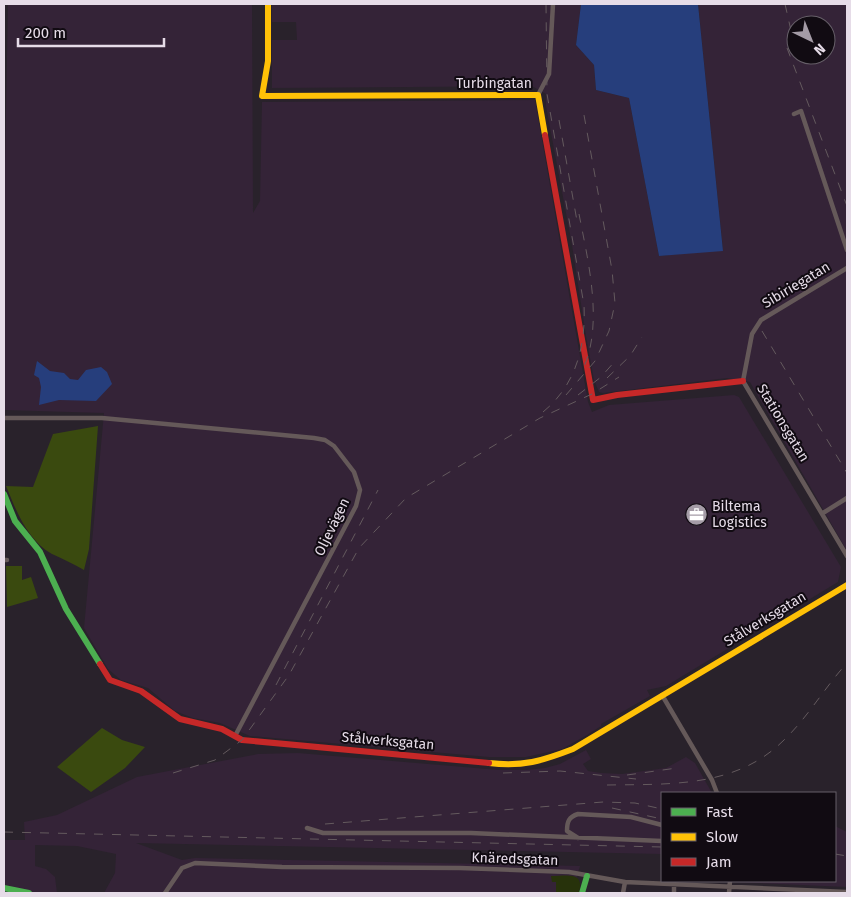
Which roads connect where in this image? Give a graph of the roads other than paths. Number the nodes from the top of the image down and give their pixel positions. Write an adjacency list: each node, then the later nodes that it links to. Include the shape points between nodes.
1 (268, 4): 3 (street, Turbingatan, via 268,61 262,96)
2 (552, 4): 3 (street, via 549,74)
3 (538, 95): 10 (street, Turbingatan)
4 (800, 105): 5 (street)
5 (801, 112): 6 (street); 7 (street)
6 (794, 114)
7 (847, 250)
8 (847, 268): 9 (street, Sibiriegatan, via 761,320 752,334)
9 (744, 381): 10 (street, Stationsgatan); 14 (street, Stationsgatan)
10 (593, 400)
11 (4, 418): 18 (street, Oljevägen, via 114,419 325,440 334,446 358,478 360,494 353,513)
12 (4, 494): 18 (street, Stålverksgatan, via 15,522 40,552 66,609 110,680 141,691 180,719 222,729)
13 (847, 498): 14 (street)
14 (823, 513): 15 (street, Stationsgatan)
15 (847, 556)
16 (847, 585): 17 (street, Stålverksgatan)
17 (662, 695): 18 (street, Stålverksgatan, via 573,749 540,762 524,764 254,742); 19 (street)
18 (235, 736)
19 (717, 792)
20 (661, 825): 22 (street, via 631,817 578,814 571,816 567,823 567,831)
21 (307, 828): 22 (street, via 323,833 471,833)
22 (578, 838): 23 (street)
23 (661, 841)
24 (587, 876): 25 (street, Knäredsgatan); 32 (street, Knäredsgatan, via 569,872 460,868 194,863 182,868); 33 (street)
25 (625, 882): 26 (street, Knäredsgatan); 34 (street)
26 (674, 884): 28 (street, Knäredsgatan); 35 (street)
27 (4, 888): 31 (street)
28 (729, 891): 29 (street, Knäredsgatan)
29 (783, 891): 30 (street, Knäredsgatan)
30 (847, 892)
31 (29, 893)
32 (165, 893)
33 (582, 893)
34 (623, 893)
35 (674, 893)

